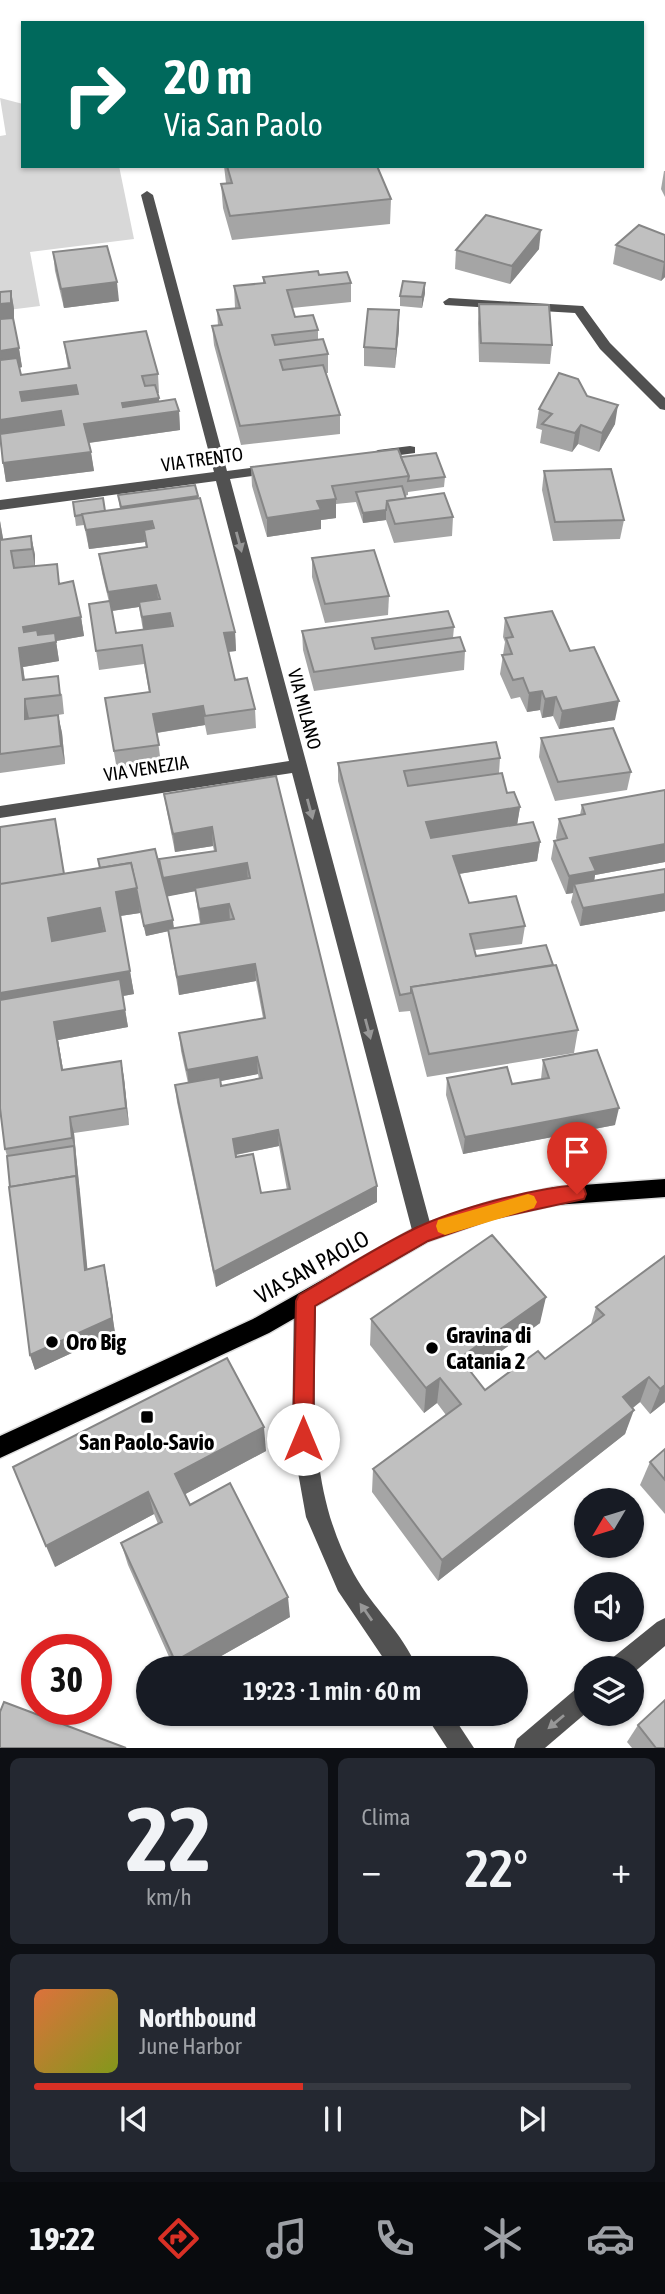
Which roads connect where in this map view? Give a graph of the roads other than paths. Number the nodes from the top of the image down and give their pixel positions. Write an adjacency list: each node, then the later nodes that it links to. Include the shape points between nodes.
1 (147, 195): 7 (street, VIA MILANO)
2 (449, 302): 3 (street, via 579,309 605,346)
3 (665, 406)
4 (410, 450): 5 (street)
5 (369, 456)
6 (289, 467): 7 (street, VIA TRENTO)
7 (222, 476): 8 (street, VIA TRENTO); 9 (street, VIA MILANO, one-way to 9)
8 (0, 505)
9 (299, 766): 10 (street, VIA VENEZIA); 12 (street, VIA MILANO, one-way to 12)
10 (0, 812)
11 (665, 1188): 12 (main road, VIA SAN PAOLO, via 555,1195)
12 (423, 1234): 13 (main road, VIA SAN PAOLO)
13 (305, 1301): 14 (main road, VIA SAN PAOLO); 16 (street, one-way to 13, via 346,1583 317,1517 303,1439)
14 (0, 1447)
15 (665, 1630): 17 (street)
16 (397, 1656)
17 (635, 1656)
18 (574, 1707): 21 (street, one-way to 21)
19 (446, 1726): 20 (street)
20 (462, 1748)
21 (526, 1748)

